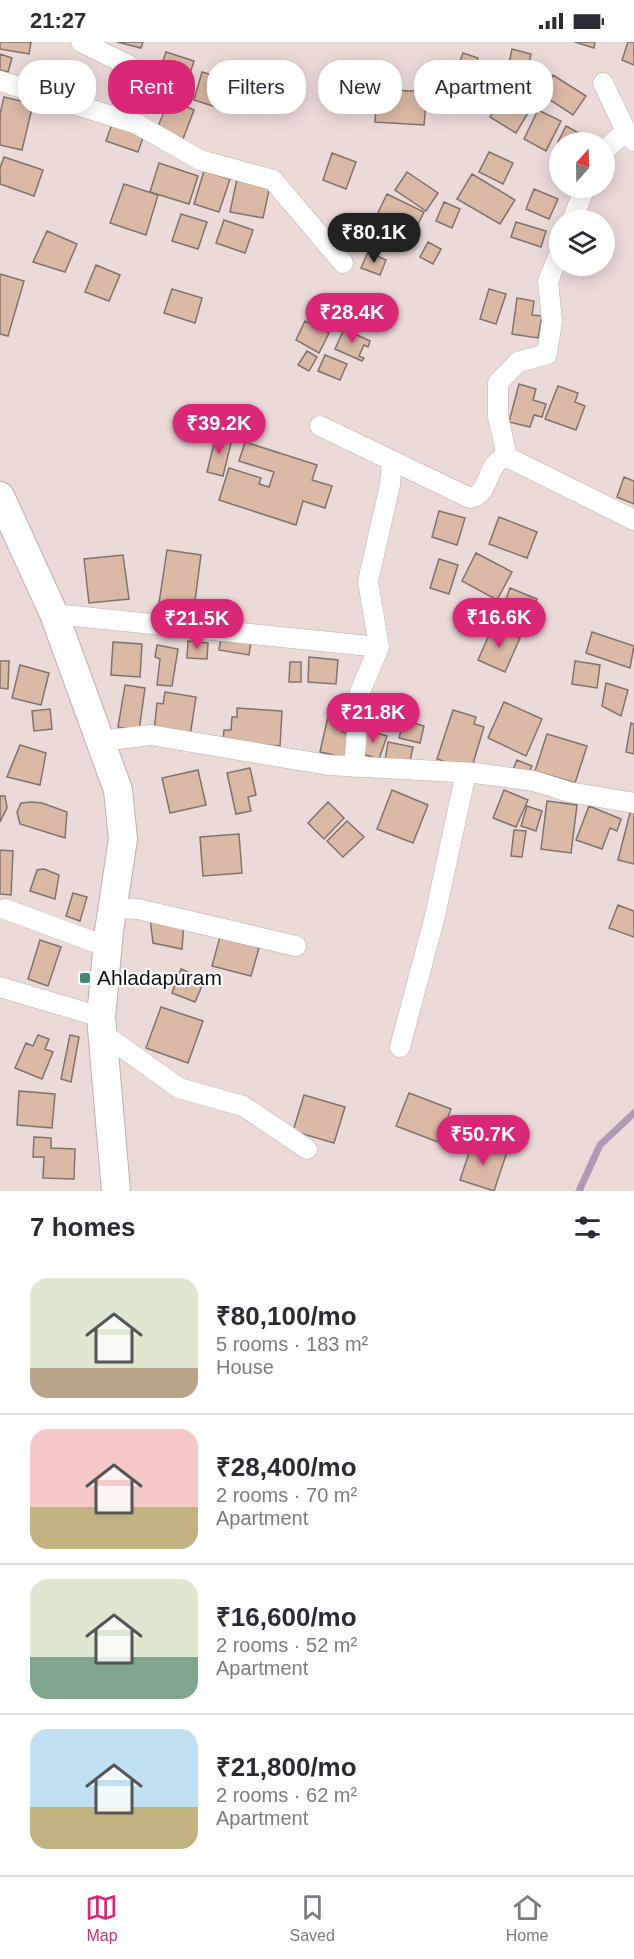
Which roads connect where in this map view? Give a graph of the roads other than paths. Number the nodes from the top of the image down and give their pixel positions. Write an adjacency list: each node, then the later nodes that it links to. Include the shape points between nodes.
1 (81, 42): 2 (street)
2 (118, 60)
3 (0, 81): 7 (street, via 137,124 200,160 273,180)
4 (603, 83): 5 (street)
5 (630, 136): 6 (street)
6 (615, 145)
7 (343, 263)
8 (550, 276): 10 (street, via 552,321 547,354 518,362 498,382 498,416)
9 (320, 426): 11 (street)
10 (507, 457): 11 (street, via 495,463 482,491 470,498); 13 (street)
11 (392, 461): 15 (street, via 368,581)
12 (0, 496): 14 (main road)
13 (634, 520)
14 (54, 614): 15 (street); 16 (main road)
15 (379, 647): 17 (street, via 360,692)
16 (101, 741): 17 (street, via 150,735); 20 (main road, via 118,790 123,839)
17 (354, 767): 18 (street)
18 (466, 773): 19 (street, via 534,781 569,792); 26 (street, via 434,920)
19 (634, 803)
20 (113, 908): 22 (street, via 138,909); 23 (main road)
21 (5, 909): 23 (street)
22 (296, 946)
23 (108, 947): 25 (main road)
24 (0, 987): 25 (street)
25 (102, 1025): 27 (street, via 179,1088 243,1106); 28 (main road)
26 (400, 1047)
27 (307, 1149)
28 (116, 1191)

